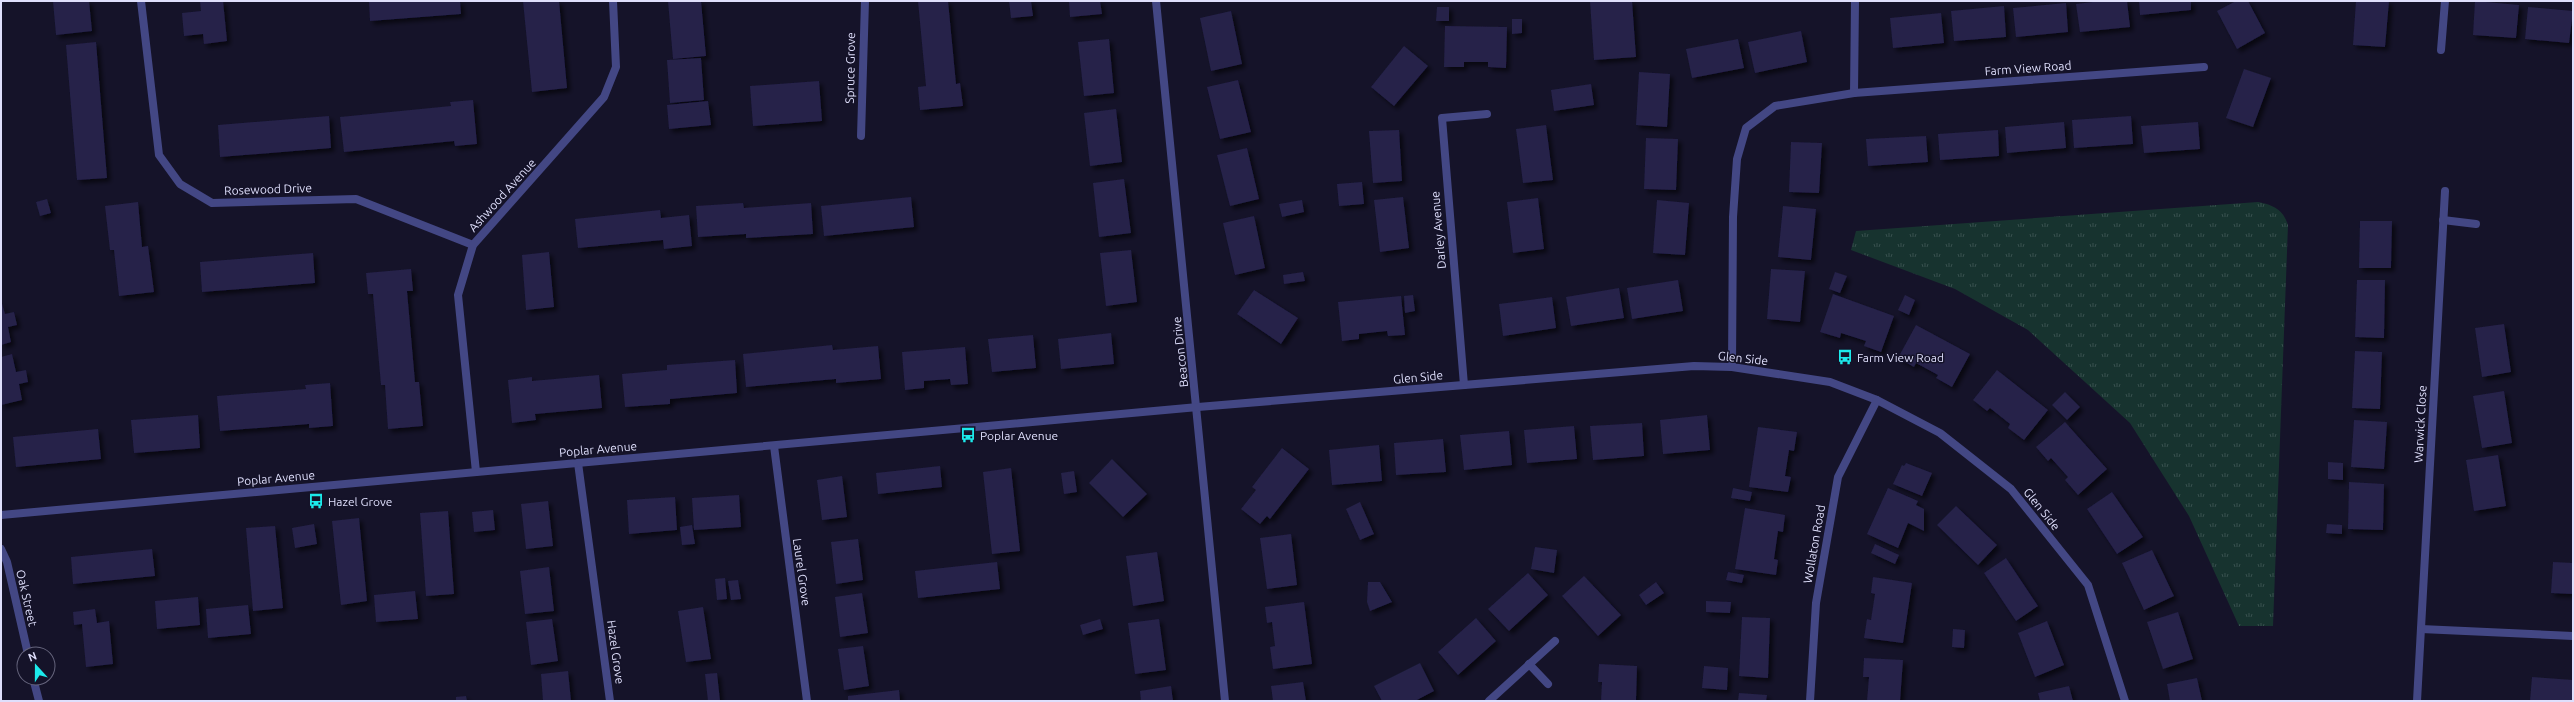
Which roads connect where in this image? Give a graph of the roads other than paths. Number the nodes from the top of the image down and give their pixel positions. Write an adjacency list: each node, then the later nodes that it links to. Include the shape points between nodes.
1 (140, 1): 15 (street, Rosewood Drive, via 159,155 180,184 212,203 356,199)
2 (613, 1): 15 (street, Ashwood Avenue, via 616,67 604,97)
3 (865, 1): 11 (street, Spruce Grove)
4 (1156, 1): 19 (street, Beacon Drive)
5 (1855, 1): 9 (street)
6 (2445, 1): 7 (street)
7 (2441, 50)
8 (2204, 67): 9 (street, Farm View Road)
9 (1854, 93): 16 (street, Farm View Road, via 1776,106 1746,128 1737,159 1736,174)
10 (1487, 114): 17 (street, Darley Avenue, via 1442,118)
11 (861, 136)
12 (2445, 191): 13 (street, Warwick Close)
13 (2443, 220): 14 (street); 25 (street, Warwick Close)
14 (2476, 224)
15 (473, 245): 22 (street, Ashwood Avenue, via 458,295)
16 (1732, 367): 17 (street, Glen Side, via 1694,366); 18 (street, Glen Side, via 1830,382)
17 (1464, 386): 19 (street, Glen Side)
18 (1877, 400): 37 (street, Wollaton Road, via 1838,477 1816,603); 38 (street, Glen Side, via 1940,433 2011,489 2088,585)
19 (1198, 407): 20 (street, Poplar Avenue); 35 (street, Beacon Drive)
20 (774, 446): 21 (street, Poplar Avenue); 34 (street, Laurel Grove)
21 (578, 463): 22 (street, Poplar Avenue); 33 (street, Hazel Grove)
22 (476, 472): 23 (street, Poplar Avenue)
23 (1, 515)
24 (1, 549): 28 (street, Oak Street, via 7,562)
25 (2421, 629): 26 (street); 39 (street, Warwick Close)
26 (2573, 636)
27 (1555, 641): 29 (street)
28 (26, 646)
29 (1530, 664): 30 (street); 36 (street)
30 (1548, 684)
31 (35, 686): 32 (street)
32 (39, 701)
33 (610, 701)
34 (807, 701)
35 (1226, 701)
36 (1489, 701)
37 (1810, 701)
38 (2125, 701)
39 (2416, 701)

